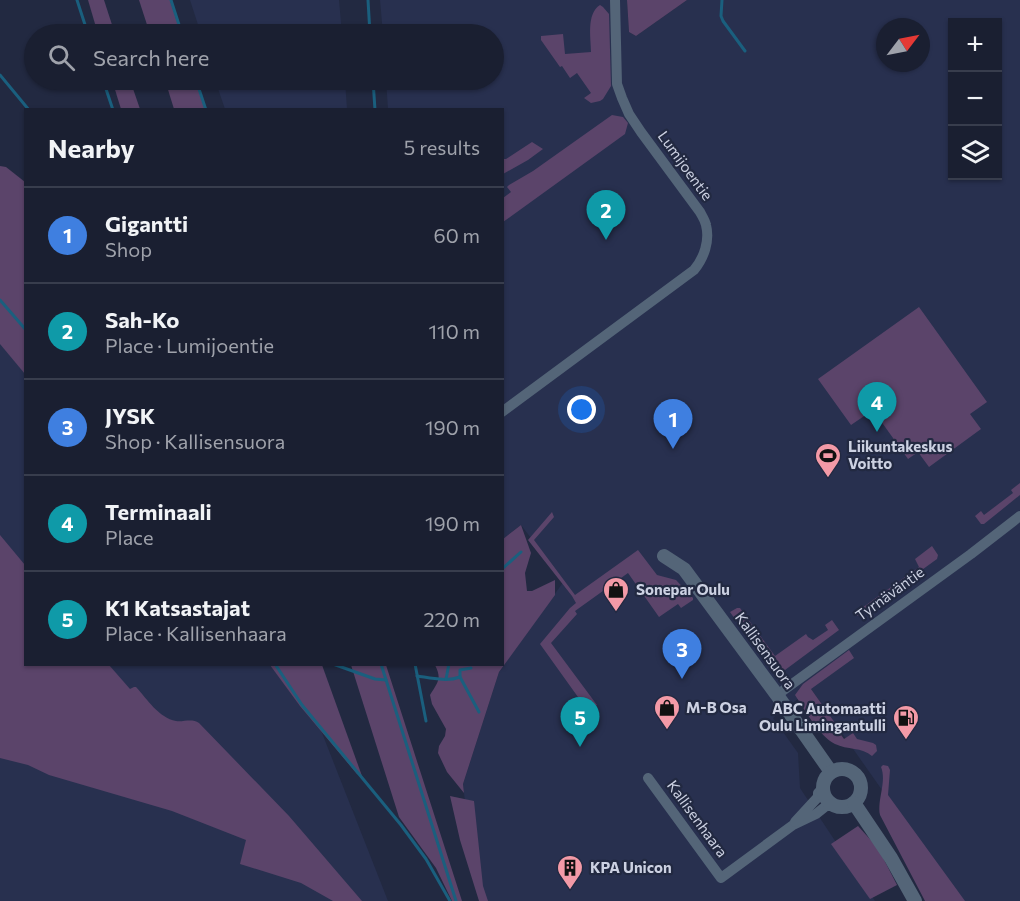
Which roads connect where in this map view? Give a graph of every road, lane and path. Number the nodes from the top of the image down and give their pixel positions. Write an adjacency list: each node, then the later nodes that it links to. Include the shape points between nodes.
1 (615, 0): 2 (street, Lumijoentie, via 616,84 629,114 700,212 706,225 705,253 694,270)
2 (504, 410)
3 (1020, 516): 5 (street, Tyrnäväntie)
4 (664, 556): 5 (street, Kallisensuora, via 684,569)
5 (777, 695): 6 (street, Kallisensuora)
6 (831, 772): 8 (street); 9 (street, via 848,770 857,777 861,788)
7 (648, 778): 11 (street, Kallisenhaara, via 721,878)
8 (823, 788): 10 (street, via 827,800); 11 (street)
9 (854, 803): 10 (street); 12 (street)
10 (837, 806): 11 (street, via 826,806)
11 (793, 825)
12 (903, 881): 13 (street); 14 (street)
13 (907, 901)
14 (915, 901)

